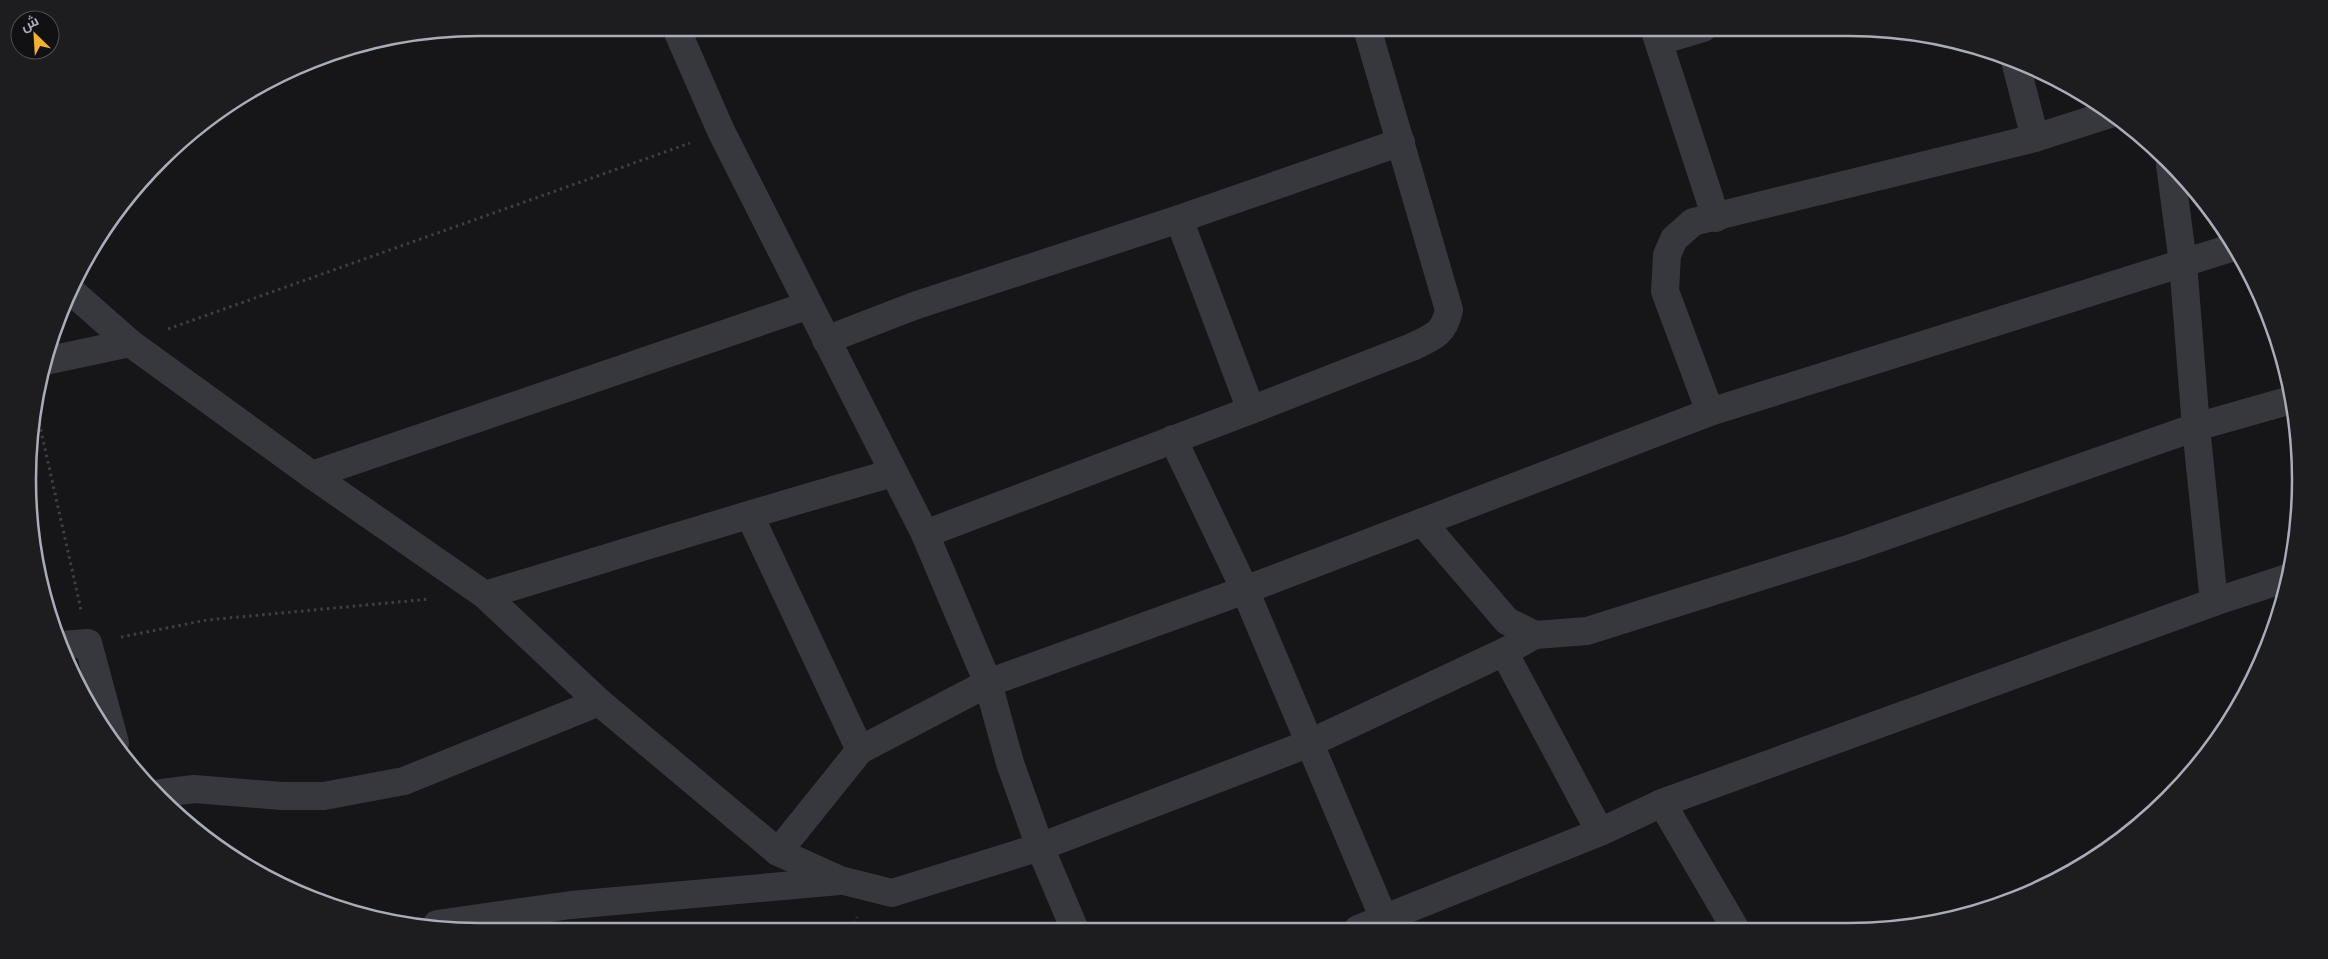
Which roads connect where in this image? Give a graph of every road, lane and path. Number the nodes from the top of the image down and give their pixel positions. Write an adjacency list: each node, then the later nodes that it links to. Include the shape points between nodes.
1 (679, 36): 6 (street)
2 (1369, 36): 8 (street)
3 (1657, 36): 10 (street)
4 (2017, 70): 7 (street)
5 (2102, 116): 7 (street)
6 (721, 132): 15 (street); 17 (path)
7 (2036, 138): 10 (street)
8 (1401, 142): 11 (street); 20 (street, via 1448,310 1446,324 1435,336 1412,347)
9 (2171, 176): 13 (street)
10 (1716, 218): 21 (street, via 1693,222 1674,238 1666,255 1665,290)
11 (1178, 219): 16 (street, via 914,306); 20 (street)
12 (2227, 249): 13 (street)
13 (2183, 263): 21 (street); 23 (street)
14 (76, 296): 17 (street)
15 (809, 305): 16 (street); 26 (street)
16 (826, 340): 25 (street)
17 (130, 343): 18 (street); 26 (street)
18 (53, 359)
19 (2285, 402): 23 (street)
20 (1251, 410): 24 (street)
21 (1710, 412): 28 (street)
22 (40, 425): 35 (path)
23 (2196, 427): 33 (street); 34 (street, via 1841,551 1587,630)
24 (1173, 439): 29 (street); 31 (street)
25 (893, 473): 27 (street, via 801,498); 29 (street)
26 (312, 475): 32 (street)
27 (750, 516): 32 (street); 42 (street)
28 (1422, 522): 31 (street); 34 (street, via 1507,621)
29 (925, 534): 38 (street)
30 (2280, 580): 33 (street)
31 (1245, 590): 38 (street); 41 (street)
32 (485, 595): 35 (path, via 207,620); 39 (street)
33 (2214, 602): 44 (street)
34 (1535, 635): 37 (street)
35 (88, 643): 36 (street); 40 (street)
36 (68, 644)
37 (1504, 652): 41 (street); 45 (street)
38 (988, 682): 42 (street); 46 (street, via 1010,763)
39 (599, 702): 43 (street, via 404,781 324,796 194,789); 47 (street)
40 (110, 724)
41 (1310, 743): 46 (street); 49 (street)
42 (860, 750): 47 (street)
43 (166, 793)
44 (1662, 803): 45 (street); 53 (street)
45 (1600, 832): 49 (street)
46 (1040, 847): 48 (street, via 892,893); 51 (street)
47 (778, 852): 48 (street)
48 (840, 880): 50 (street, via 571,905)
49 (1384, 919): 52 (street)
50 (451, 922)
51 (1072, 923)
52 (1374, 923)
53 (1732, 923)

